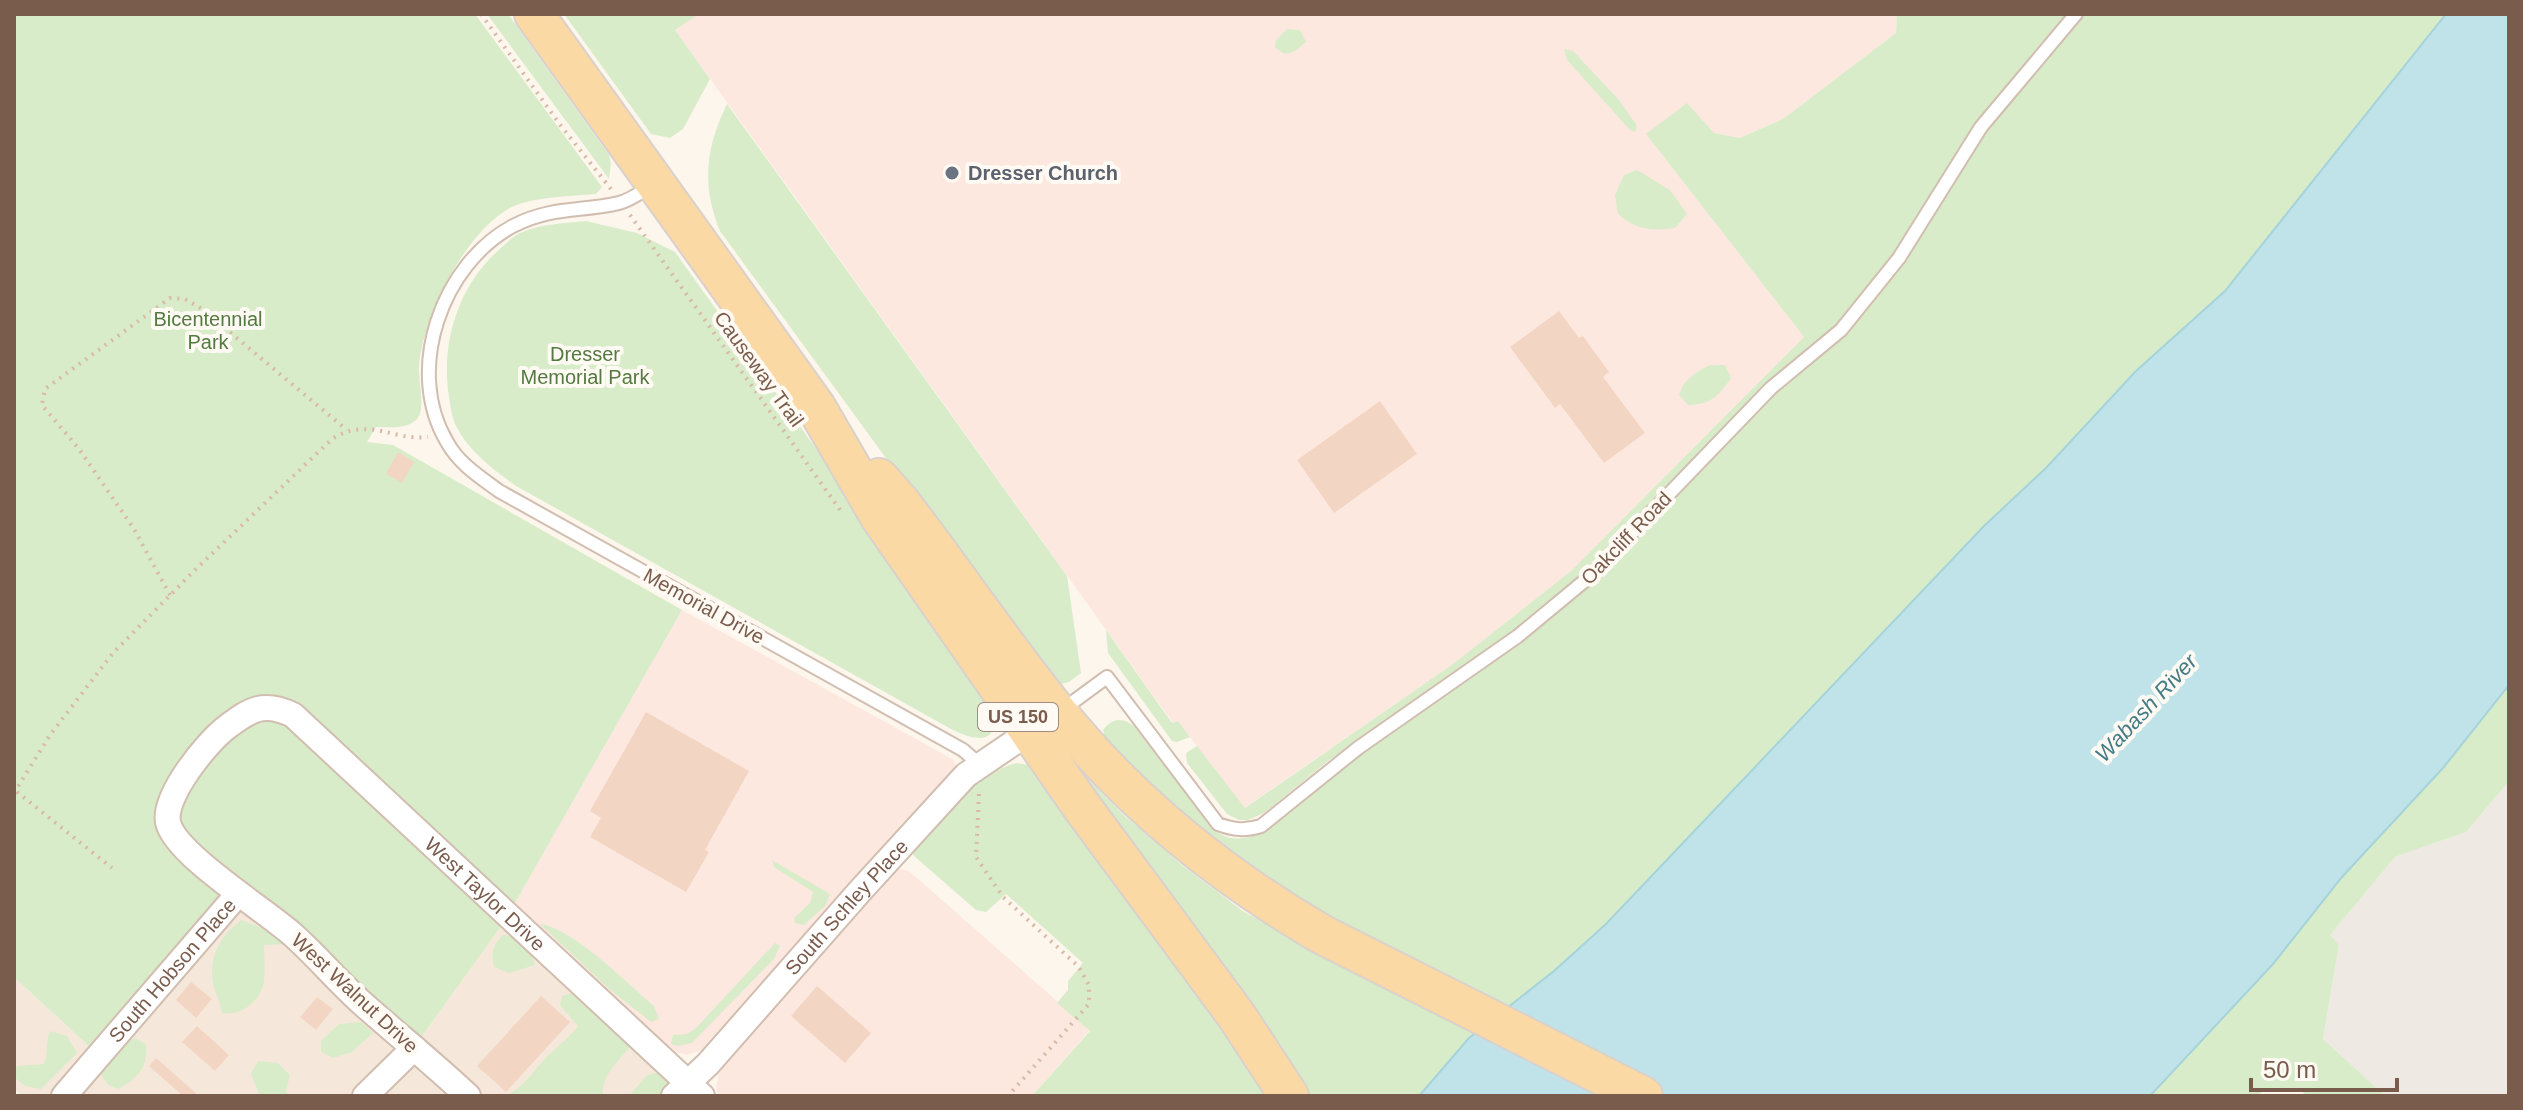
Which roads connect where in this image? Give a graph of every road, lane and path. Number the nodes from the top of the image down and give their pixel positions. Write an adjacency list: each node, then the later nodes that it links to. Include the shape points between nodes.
1 (481, 14): 5 (path, Causeway Trail)
2 (534, 14): 4 (main road, US 150)
3 (2076, 14): 11 (lane, Oakcliff Road, via 1981,127 1899,258 1841,330 1771,388 1588,578 1261,826 1249,830 1218,824 1107,677)
4 (656, 183): 5 (lane); 11 (main road, US 150, via 816,407 901,503)
5 (621, 203): 7 (lane, Memorial Drive, via 568,208 515,225 492,239 460,274 431,346 431,403); 8 (path, Causeway Trail)
6 (347, 430): 7 (path, via 383,430 415,438); 9 (path); 9 (path, via 185,299 170,298 45,389 42,405 134,529)
7 (442, 433): 12 (lane, Memorial Drive, via 461,462 499,491 963,750)
8 (844, 515)
9 (170, 595): 13 (path, via 104,664 50,735)
10 (260, 707): 15 (street, South Hobson Place, via 208,746 168,805 168,824 179,842); 17 (street, West Taylor Drive, via 277,707 293,715)
11 (1044, 722): 12 (street, South Schley Place); 22 (main road, US 150); 23 (main road, US 150, via 1193,847 1274,906)
12 (979, 764): 17 (street, South Schley Place, via 938,803); 21 (path, via 976,857 1003,897 1079,967 1089,985 1089,1004)
13 (15, 793): 14 (path)
14 (112, 868)
15 (238, 894): 16 (street, West Walnut Drive, via 292,933); 18 (street, South Hobson Place)
16 (414, 1048): 19 (street); 20 (street, West Walnut Drive)
17 (688, 1091)
18 (64, 1096)
19 (365, 1096)
20 (468, 1096)
21 (1008, 1096)
22 (1289, 1096)
23 (1643, 1096)

